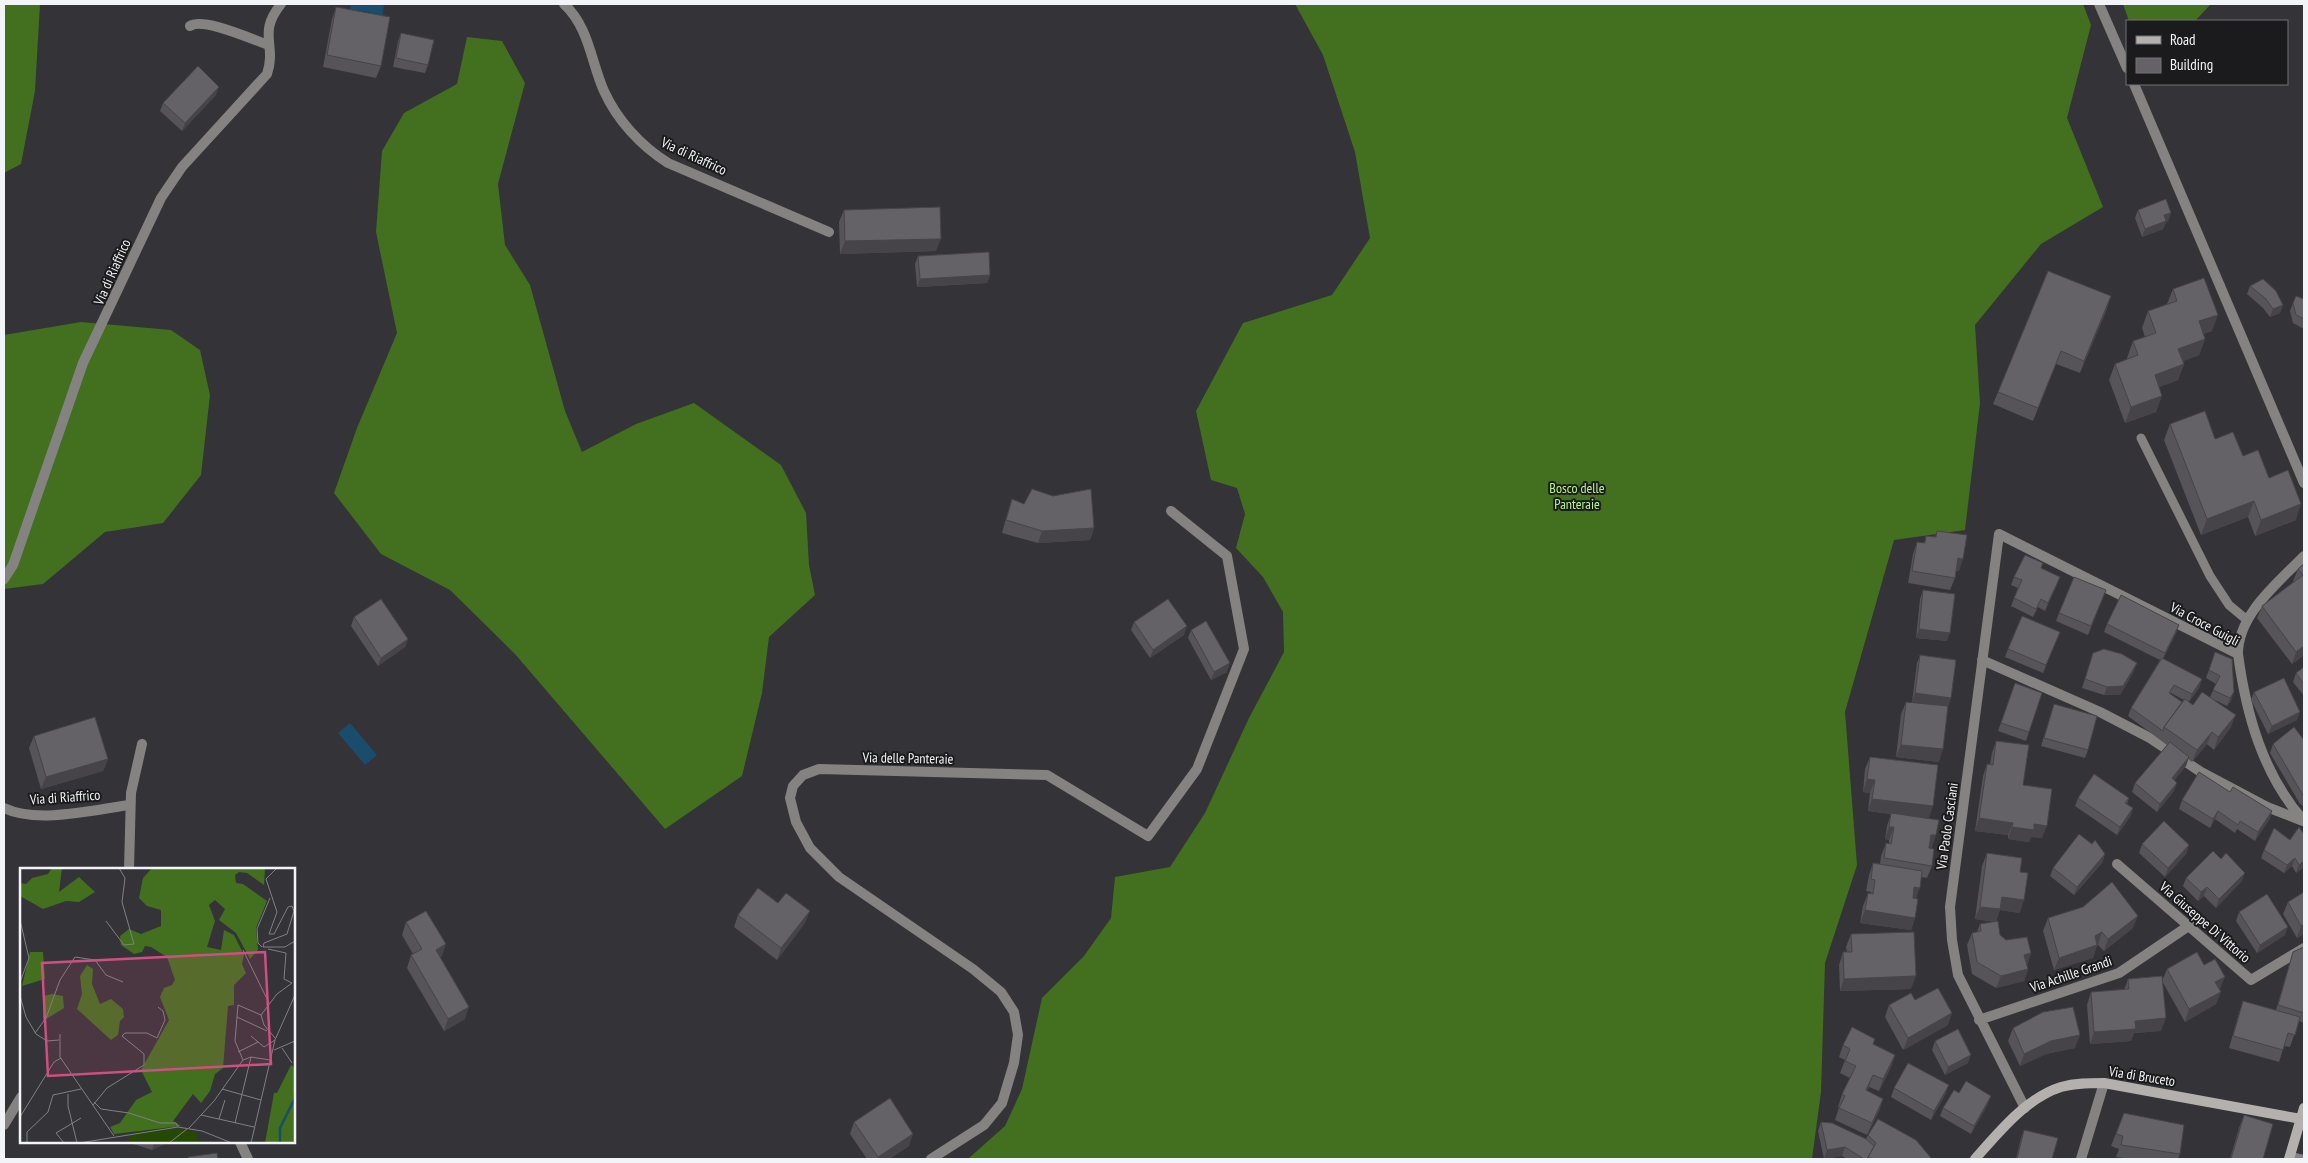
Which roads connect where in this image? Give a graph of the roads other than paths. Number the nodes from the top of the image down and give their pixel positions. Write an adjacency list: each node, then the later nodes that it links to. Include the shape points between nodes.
1 (281, 4): 5 (street, Via di Riaffrico, via 268,27)
2 (564, 4): 8 (street, Via di Riaffrico, via 580,24 604,92 616,112 652,153 668,163)
3 (2099, 4): 6 (street)
4 (190, 26): 5 (street, via 206,24)
5 (269, 45): 14 (street, Via di Riaffrico, via 267,74 182,166 161,198 84,363 13,565)
6 (2126, 66)
7 (2134, 85): 10 (street)
8 (829, 232)
9 (2141, 438): 15 (lane, via 2210,576 2229,605)
10 (2304, 483)
11 (1171, 511): 36 (street, Via delle Panteraie, via 1227,556 1244,649 1196,769 1148,836 1048,775 819,769 803,775 794,786 790,798 796,822 810,848 839,877 973,969 1001,992 1014,1012 1018,1035 1014,1063 1002,1103 984,1125)
12 (1999, 534): 16 (street, Via Croce Guigli); 17 (street, Via Paolo Casciani)
13 (2304, 556): 15 (street)
14 (4, 579)
15 (2247, 620): 16 (street, via 2238,642)
16 (2238, 654): 21 (street, Via Croce Guigli, via 2244,698 2264,758 2292,808)
17 (1982, 660): 21 (street, via 2100,712 2150,738 2201,772 2267,807); 26 (street, Via Paolo Casciani, via 1950,907 1958,975)
18 (142, 744): 19 (street)
19 (130, 805): 20 (street, Via di Riaffrico, via 31,816); 23 (street)
20 (4, 808)
21 (2304, 822)
22 (2117, 864): 24 (street, Via Giuseppe Di Vittorio)
23 (129, 868)
24 (2190, 925): 25 (street, Via Giuseppe Di Vittorio, via 2251,980); 26 (street, Via Achille Grandi, via 2119,973)
25 (2304, 948)
26 (1979, 1020): 29 (street, Via Paolo Casciani)
27 (2104, 1083): 29 (main road, Via di Bruceto, via 2059,1088); 31 (main road, Via di Bruceto); 38 (street)
28 (20, 1099): 32 (street)
29 (2024, 1108): 37 (main road, Via di Bruceto)
30 (2304, 1108): 31 (main road)
31 (2301, 1119): 34 (main road)
32 (4, 1126)
33 (240, 1143): 35 (street)
34 (2290, 1158): 39 (lane)
35 (248, 1159)
36 (931, 1159)
37 (1975, 1159)
38 (2082, 1159)
39 (2302, 1159)

